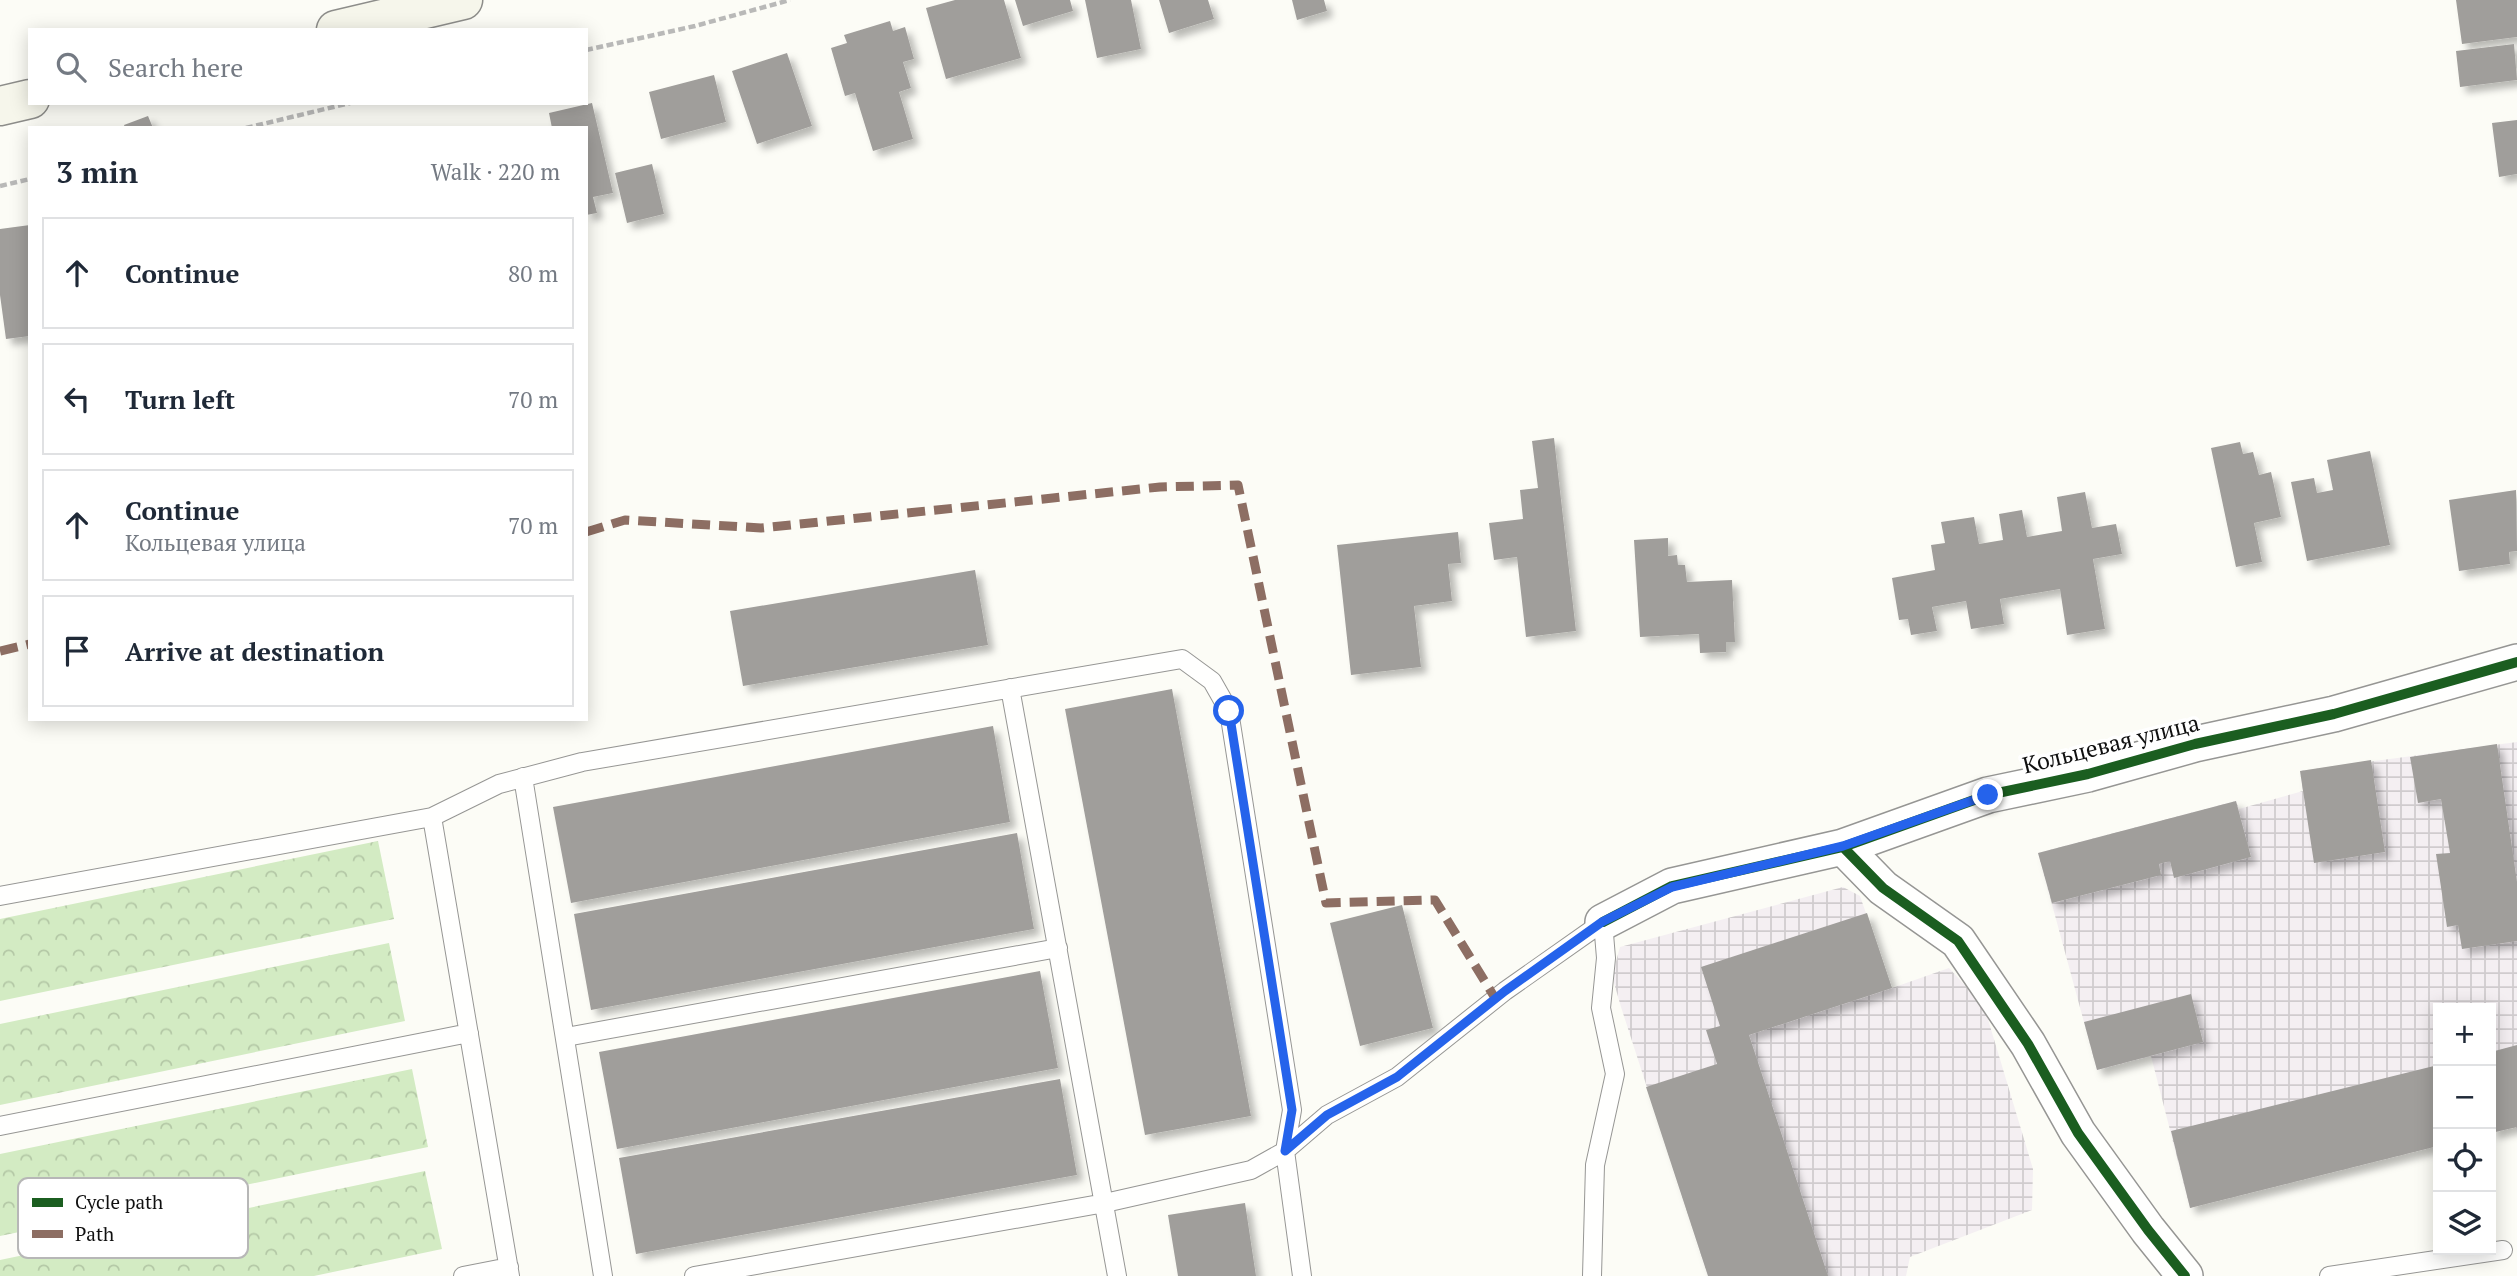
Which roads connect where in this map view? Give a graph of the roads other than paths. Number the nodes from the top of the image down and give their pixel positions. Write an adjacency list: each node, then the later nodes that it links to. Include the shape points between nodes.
1 (464, 0): 2 (main road)
2 (345, 28)
3 (28, 99): 4 (main road)
4 (0, 106)
5 (2517, 662): 9 (street, Кольцевая улица, via 2334,714 1988,795)
6 (1010, 688): 7 (lane, via 582,762); 12 (lane); 16 (lane, via 1182,659 1212,681 1229,711 1290,1097)
7 (523, 777): 8 (lane); 14 (lane)
8 (432, 817): 10 (lane); 13 (lane)
9 (1843, 846): 11 (street, Кольцевая улица, via 1672,887); 26 (street, via 1883,888 1958,941 2028,1044 2078,1133)
10 (0, 897)
11 (1602, 922): 16 (lane, via 1397,1077 1327,1115); 25 (lane, via 1606,958 1601,1008 1615,1074 1595,1165)
12 (1058, 948): 14 (lane); 17 (lane)
13 (469, 1033): 15 (lane); 19 (lane)
14 (566, 1037): 21 (lane)
15 (0, 1126)
16 (1285, 1151): 17 (lane, via 1251,1170); 24 (lane)
17 (1105, 1203): 22 (lane); 23 (lane)
18 (2503, 1250): 27 (lane)
19 (510, 1272): 20 (lane)
20 (463, 1276)
21 (603, 1276)
22 (694, 1276)
23 (1117, 1276)
24 (1301, 1276)
25 (1592, 1276)
26 (2185, 1276)
27 (2329, 1276)

